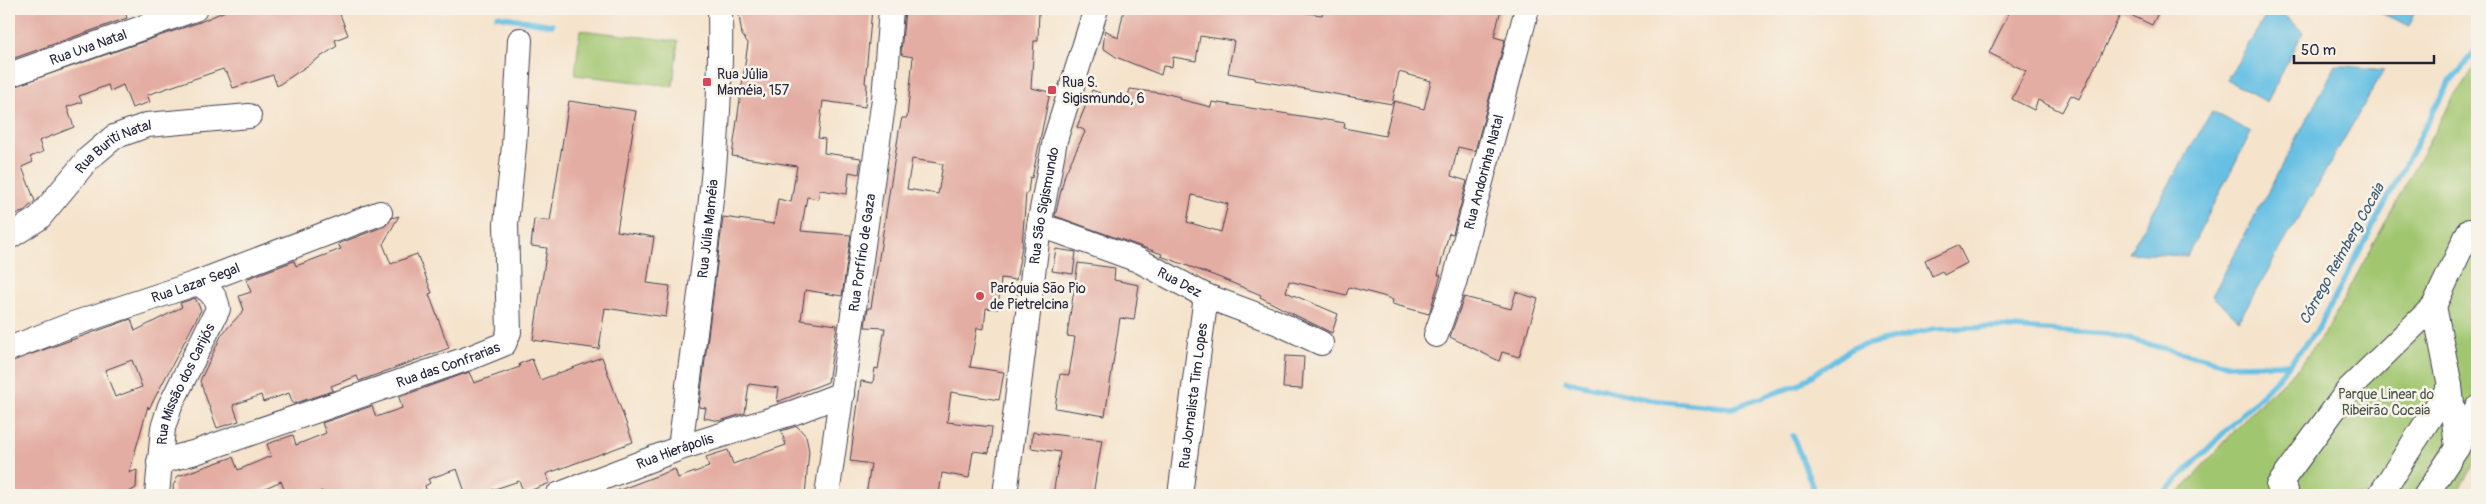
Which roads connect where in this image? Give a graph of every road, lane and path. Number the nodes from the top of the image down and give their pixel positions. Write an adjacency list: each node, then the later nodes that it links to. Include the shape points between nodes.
1 (196, 9): 7 (street, Rua Uva Natal)
2 (720, 9): 24 (street, Rua Júlia Maméia, via 722,73 718,133)
3 (891, 9): 20 (street, Rua Porfírio de Gaza, via 884,99)
4 (1096, 9): 10 (street, Rua São Sigismundo, via 1055,140)
5 (1527, 9): 16 (street, Rua Andorinha Natal, via 1454,283)
6 (520, 40): 26 (street, Rua das Confrarias, via 506,224 509,332 504,344 196,452)
7 (9, 75)
8 (249, 116): 12 (street, Rua Buriti Natal, via 147,125 114,137 88,159 39,218)
9 (380, 213): 13 (street, Rua Lazar Segal)
10 (1039, 226): 14 (street, Rua Dez, via 1138,260); 31 (street, Rua São Sigismundo)
11 (2477, 234): 15 (street, via 2469,231)
12 (9, 237)
13 (197, 283): 18 (street, Rua Lazar Segal); 26 (street, Rua Missão dos Carijós, via 211,291 217,300 218,310 170,406 162,428)
14 (1206, 296): 17 (street, Rua Dez); 32 (street, Rua Jornalista Tim Lopes)
15 (2434, 306): 19 (street); 27 (street, via 2349,389 2278,486)
16 (1436, 335)
17 (1321, 342)
18 (9, 349)
19 (2450, 386): 25 (street); 33 (street)
20 (842, 394): 22 (street, Rua Hierápolis); 23 (street, Rua Porfírio de Gaza)
21 (2477, 408): 25 (street)
22 (795, 412): 23 (street, via 820,421 831,434); 24 (street, Rua Hierápolis)
23 (834, 445): 30 (street, Rua Porfírio de Gaza)
24 (680, 448): 29 (street, Rua Hierápolis)
25 (2457, 448): 34 (street)
26 (159, 462): 28 (street, Rua Missão dos Carijós)
27 (2287, 494)
28 (157, 495)
29 (558, 495)
30 (827, 495)
31 (1005, 495)
32 (1180, 495)
33 (2380, 495)
34 (2426, 495)

